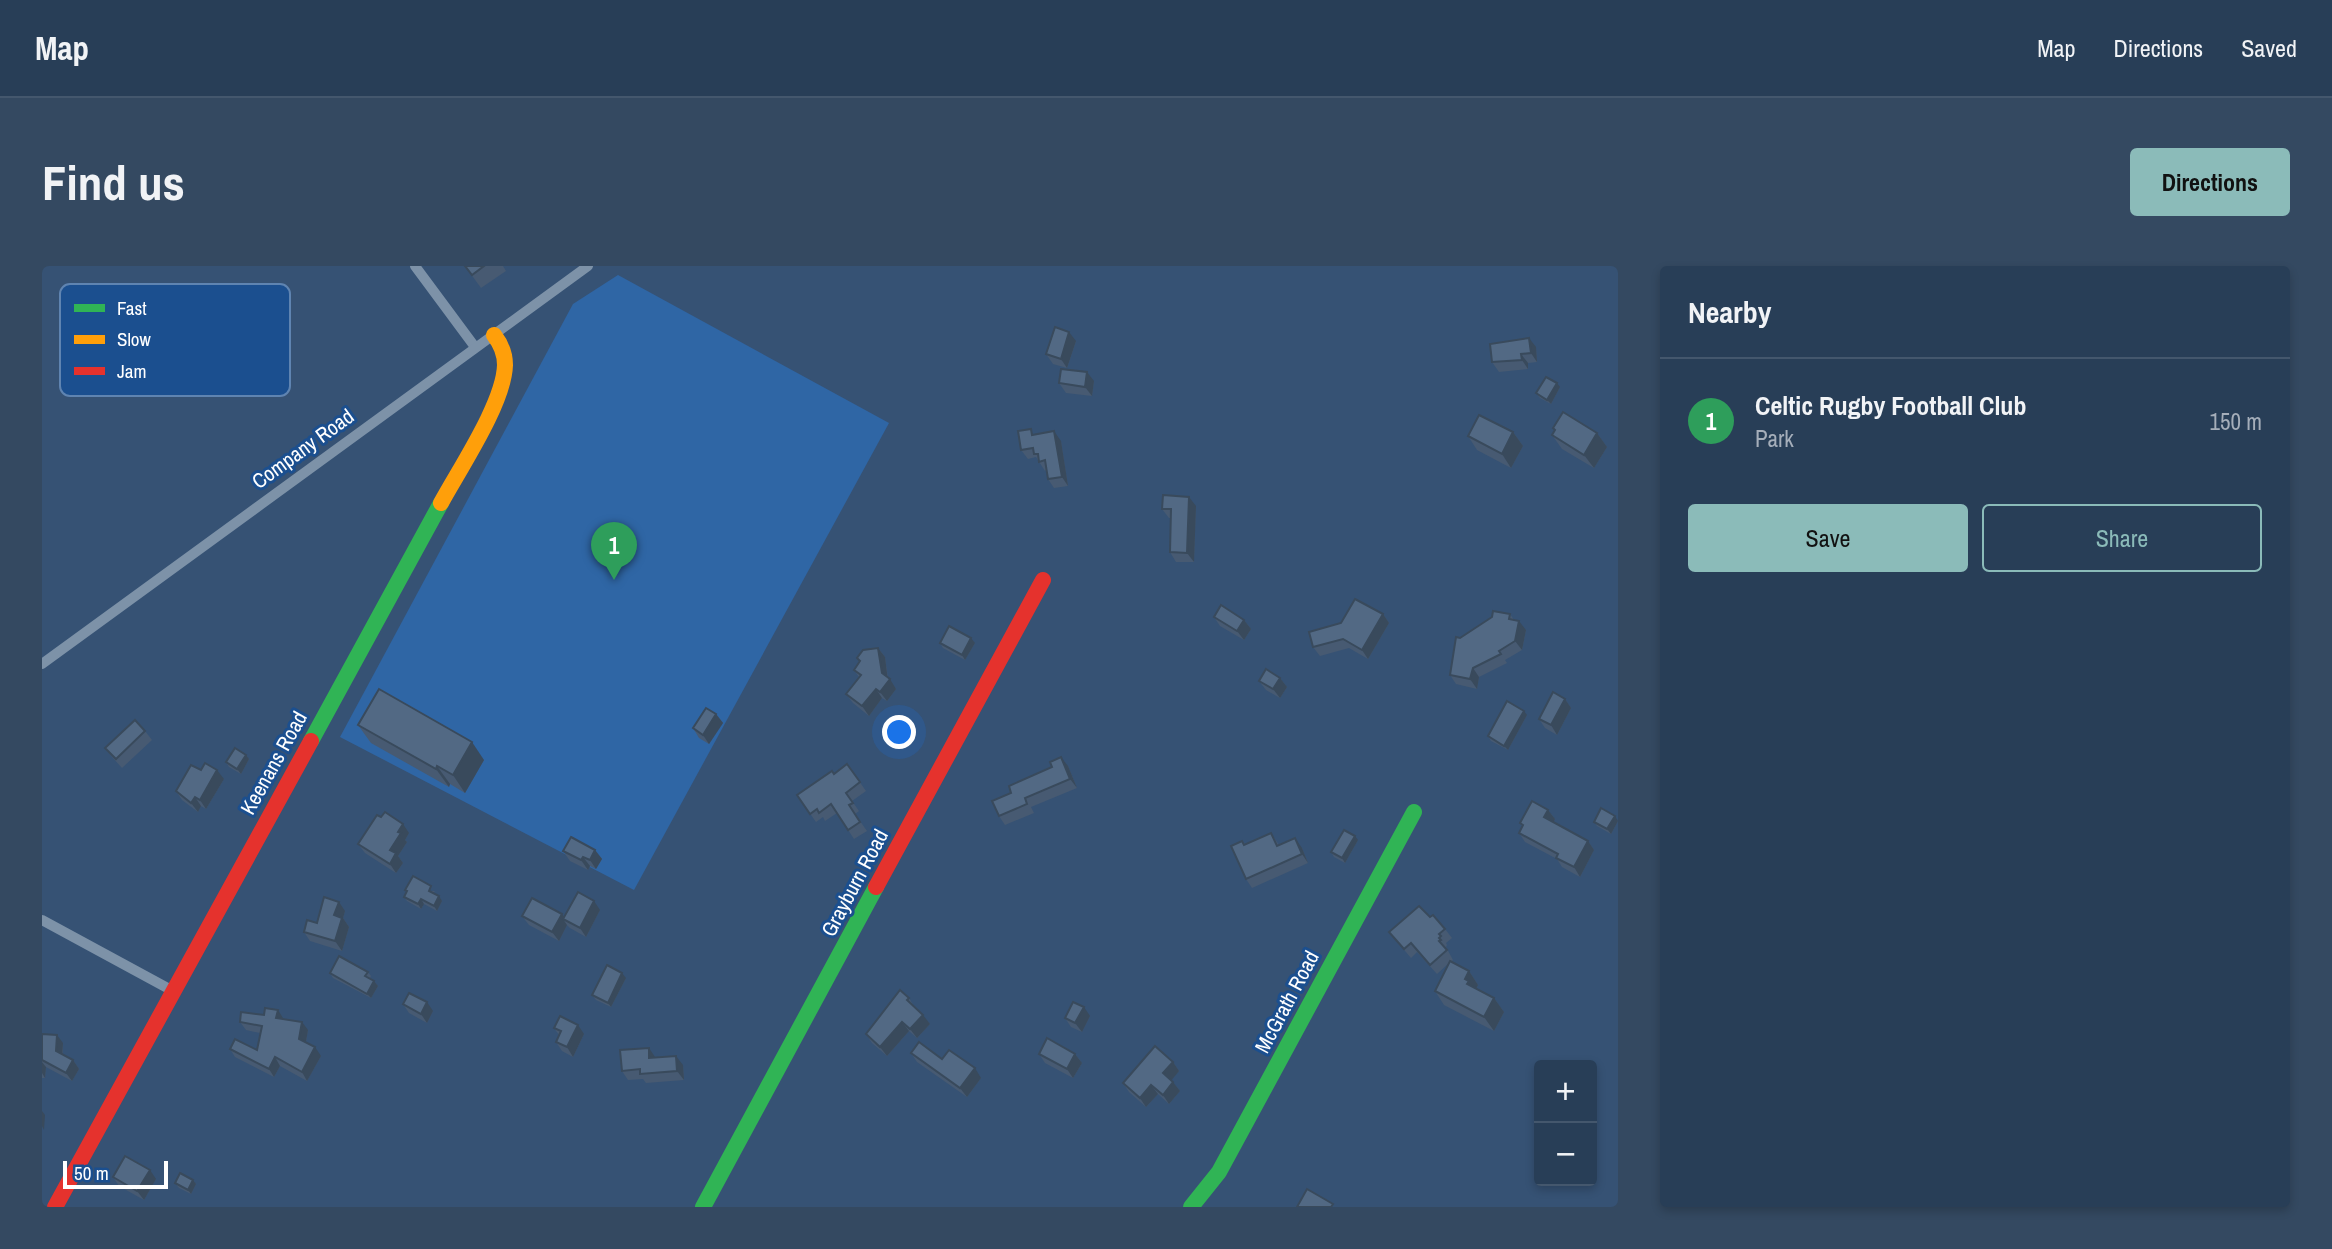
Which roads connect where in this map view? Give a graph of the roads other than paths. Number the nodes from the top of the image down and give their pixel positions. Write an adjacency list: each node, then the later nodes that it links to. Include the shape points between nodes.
1 (415, 266): 4 (street)
2 (588, 266): 3 (street, Company Road)
3 (494, 335): 4 (street, Company Road); 9 (street, Keenans Road, via 500,341 505,369 489,415)
4 (475, 347): 6 (street, Company Road)
5 (1043, 580): 11 (street, Grayburn Road)
6 (42, 664)
7 (1414, 812): 12 (street, McGrath Road, via 1219,1172)
8 (42, 920): 9 (street)
9 (173, 991): 10 (street, Keenans Road)
10 (55, 1207)
11 (703, 1207)
12 (1191, 1207)

